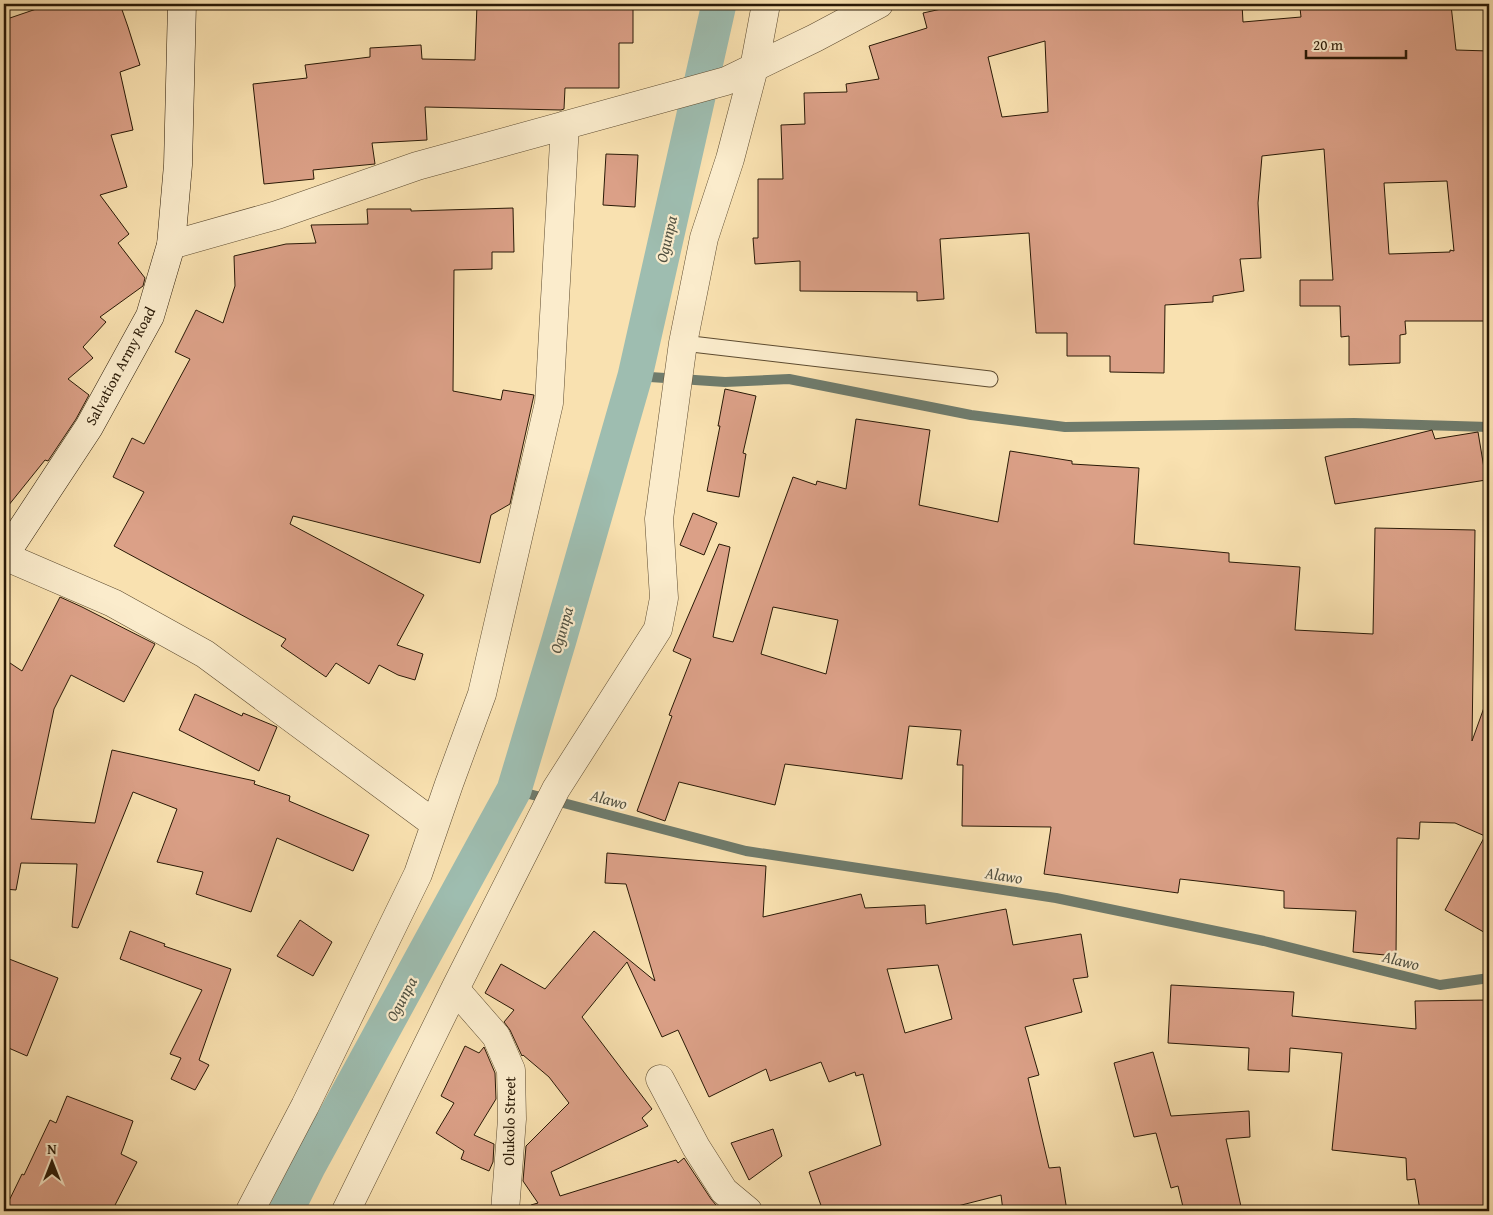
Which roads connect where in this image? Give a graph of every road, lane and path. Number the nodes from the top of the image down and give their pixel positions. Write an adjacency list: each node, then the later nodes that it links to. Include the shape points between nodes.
1 (182, 4): 6 (street, Salvation Army Road, via 178,165)
2 (766, 4): 4 (street)
3 (879, 4): 4 (street)
4 (754, 68): 5 (street, via 726,82); 7 (street, via 730,159 704,238)
5 (565, 125): 6 (street, via 417,166 277,216); 10 (street, via 549,403 482,694)
6 (171, 246): 9 (street, Salvation Army Road, via 150,316 89,427)
7 (682, 353): 8 (lane); 11 (street, via 659,519 664,598 658,629 551,799)
8 (990, 380)
9 (4, 556): 10 (street, via 113,603 205,654)
10 (435, 824): 13 (street, via 418,874)
11 (454, 989): 14 (street); 15 (street, Olukolo Street, via 496,1036 511,1070 512,1120)
12 (660, 1080): 16 (street, via 724,1191)
13 (250, 1211)
14 (346, 1211)
15 (506, 1211)
16 (748, 1211)

